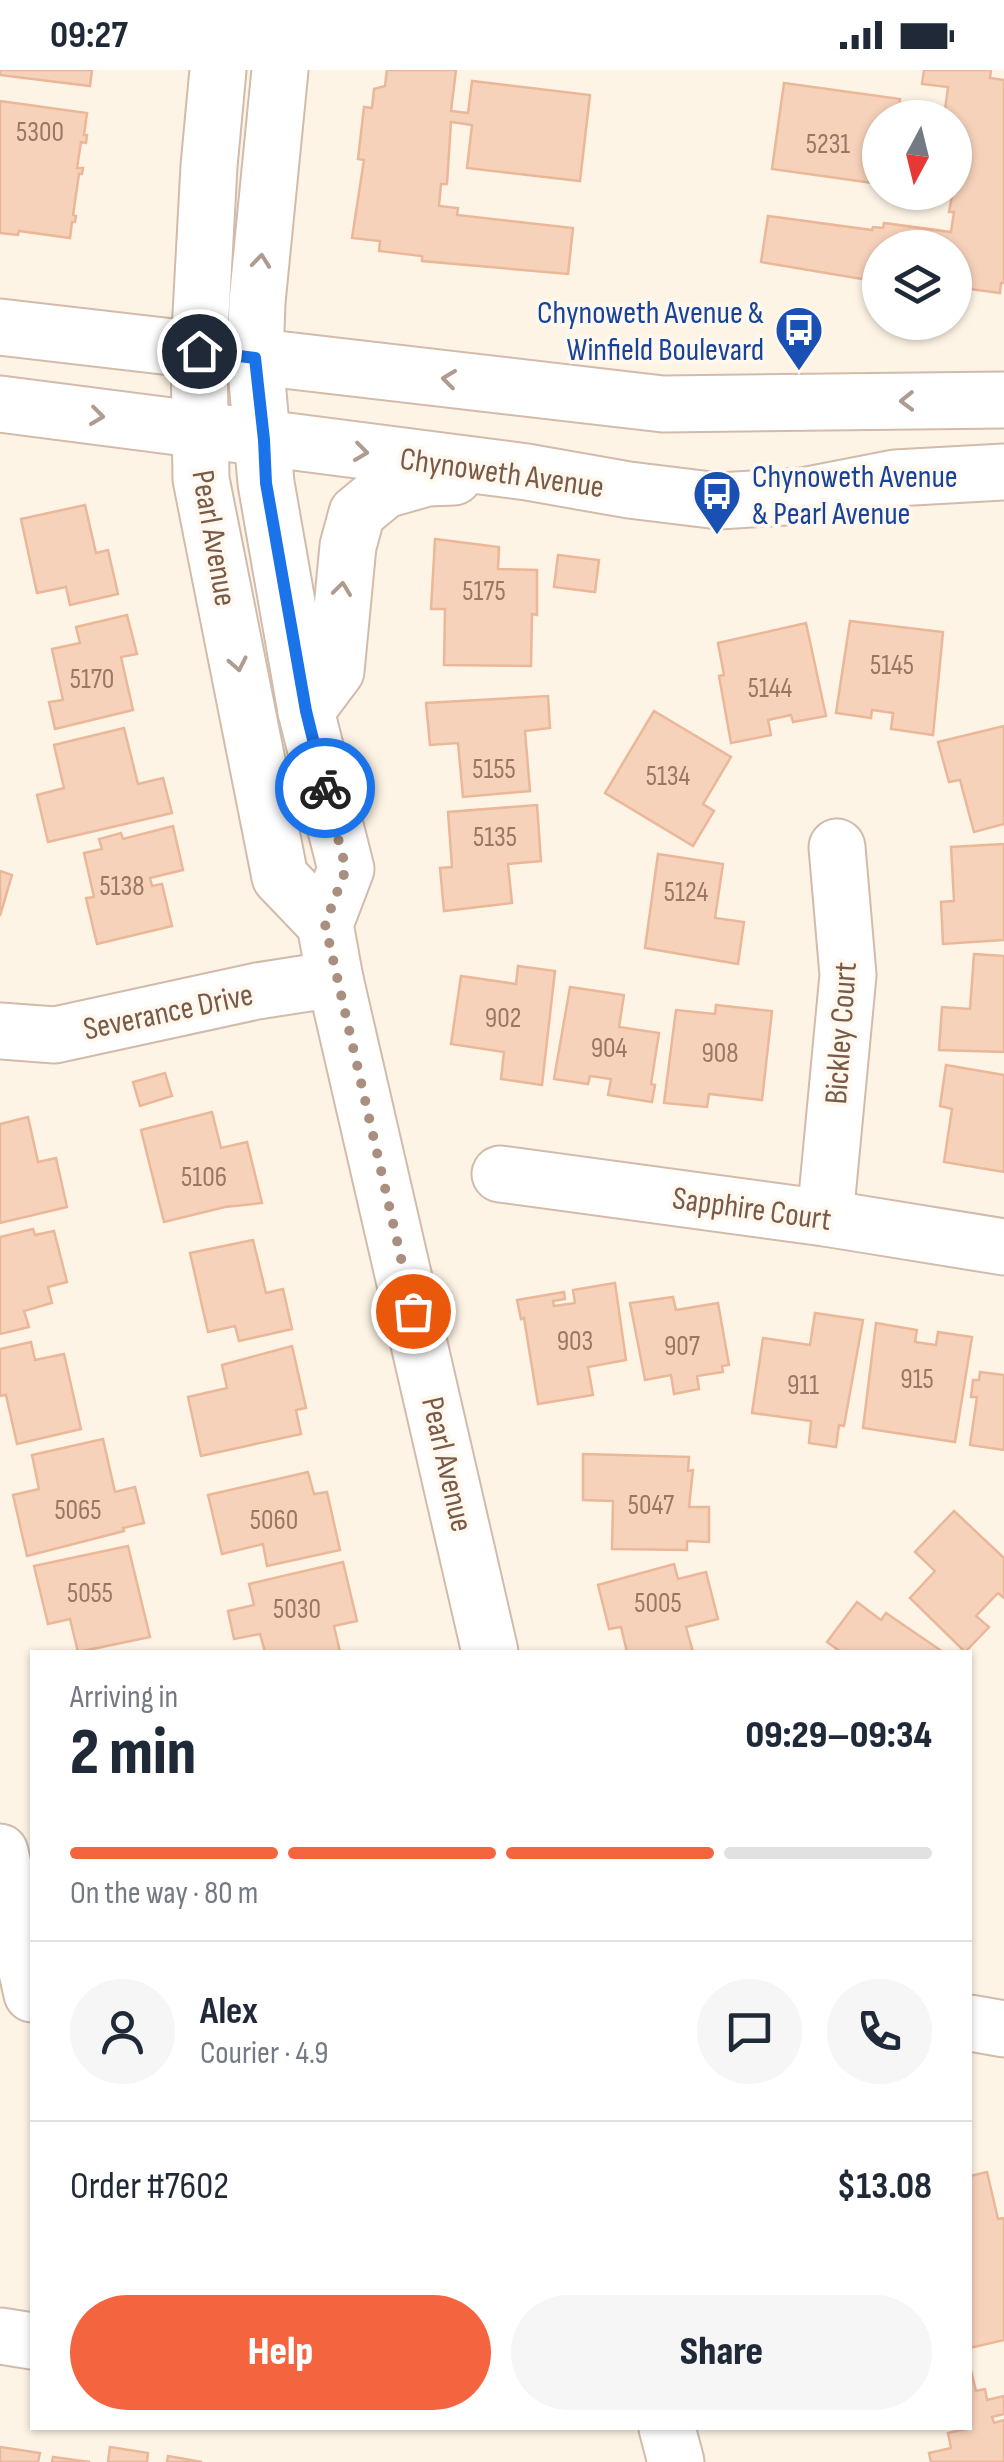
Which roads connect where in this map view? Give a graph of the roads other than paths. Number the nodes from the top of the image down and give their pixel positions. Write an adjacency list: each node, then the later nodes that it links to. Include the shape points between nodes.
1 (218, 70): 4 (street, Pearl Avenue)
2 (280, 70): 5 (street, Pearl Avenue, one-way to 2)
3 (0, 328): 4 (street)
4 (199, 351): 5 (street); 8 (street, Pearl Avenue)
5 (255, 358): 6 (street, one-way to 5, via 663,404); 9 (street, Pearl Avenue)
6 (1004, 400)
7 (0, 404): 8 (street, Chynoweth Avenue, one-way to 8)
8 (202, 430): 9 (street, Chynoweth Avenue); 14 (street, Pearl Avenue, one-way to 14, via 201,479 280,877)
9 (264, 440): 10 (street, Chynoweth Avenue, one-way to 10); 12 (street, Pearl Avenue)
10 (527, 472): 11 (street, Chynoweth Avenue, via 719,501 803,496 895,478); 12 (street, one-way to 10, via 336,671 357,513 385,490 427,478)
11 (1004, 472)
12 (306, 711): 14 (street, Pearl Avenue, via 346,869)
13 (837, 848): 18 (street, Bickley Court, via 848,975)
14 (325, 924): 15 (street, Pearl Avenue)
15 (335, 979): 16 (street, Severance Drive, via 55,1035); 20 (street, Pearl Avenue)
16 (0, 1031)
17 (500, 1174): 18 (street, Sapphire Court)
18 (826, 1218): 19 (street, Sapphire Court)
19 (1004, 1247)
20 (490, 1650)
21 (0, 1852): 22 (street)
22 (30, 1985)
23 (972, 2023): 24 (street)
24 (1004, 2028)
25 (0, 2336): 26 (street)
26 (30, 2339)
27 (668, 2430): 28 (street)
28 (676, 2462)

